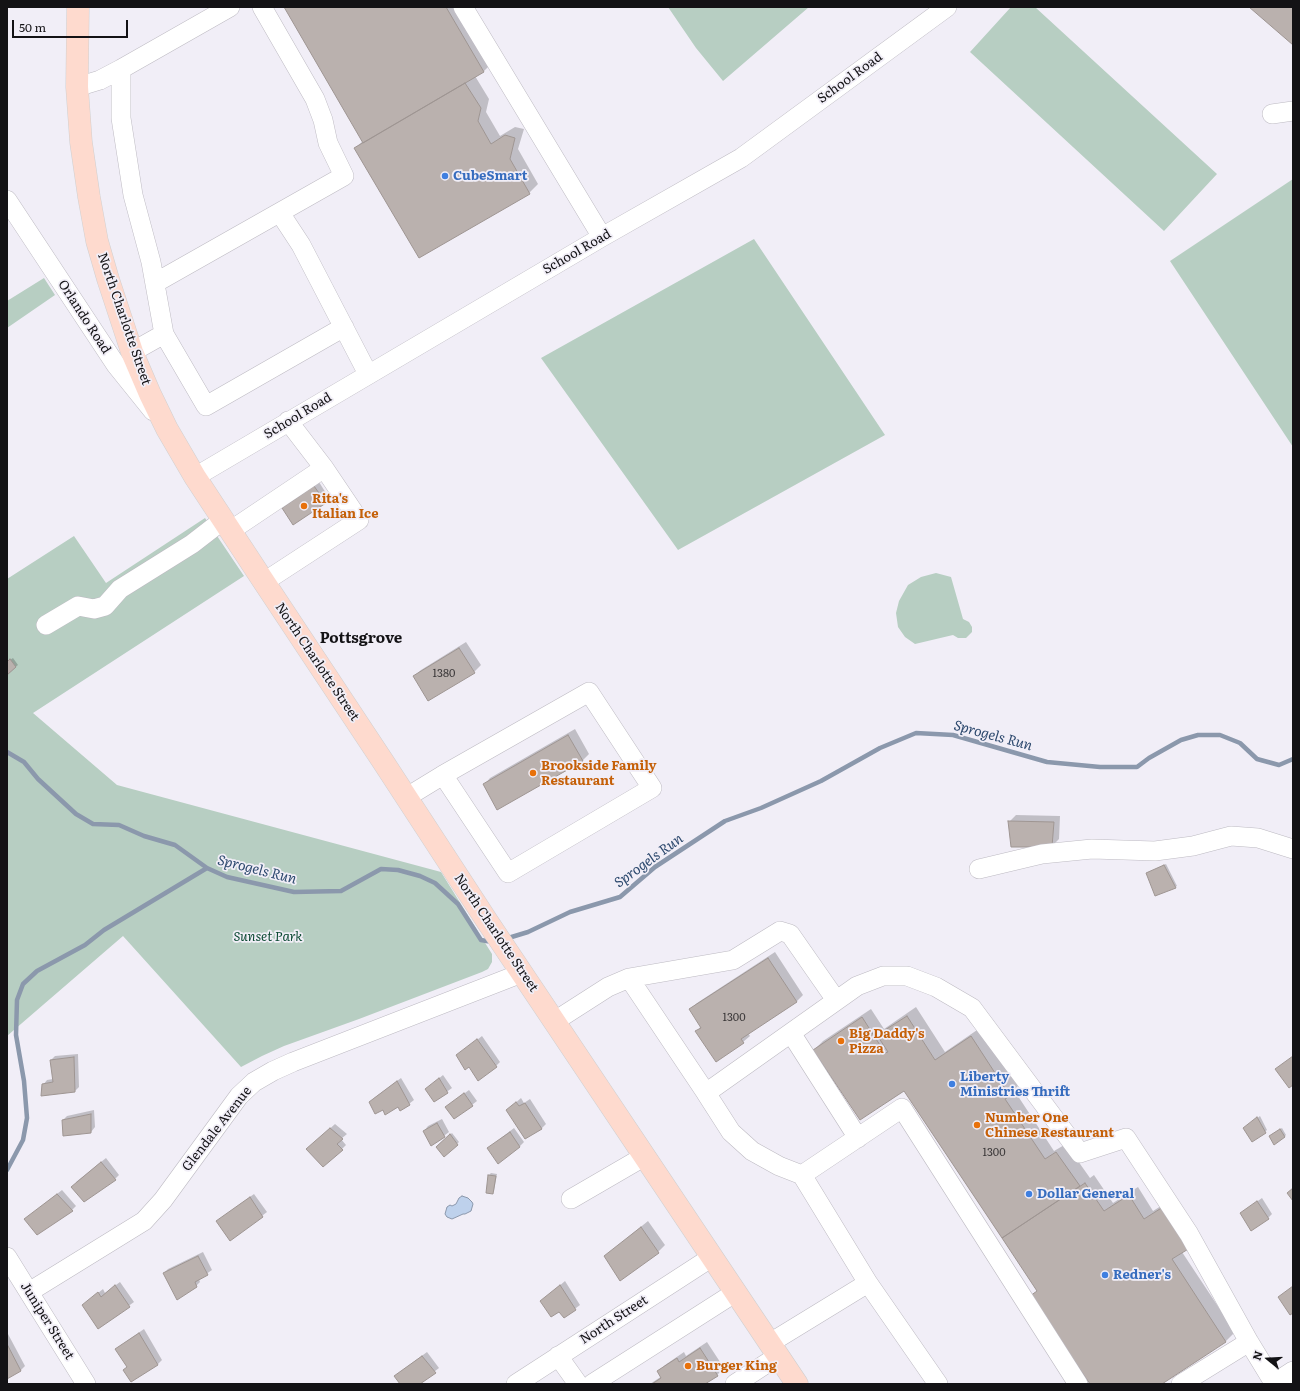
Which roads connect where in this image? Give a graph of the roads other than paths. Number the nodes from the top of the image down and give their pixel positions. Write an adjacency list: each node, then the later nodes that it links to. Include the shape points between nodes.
1 (78, 7): 8 (main road, North Charlotte Street)
2 (230, 7): 7 (street)
3 (262, 7): 12 (street, via 315,100 328,143 344,176)
4 (463, 7): 13 (street)
5 (947, 7): 6 (street, School Road)
6 (926, 14): 13 (street, School Road, via 741,158)
7 (121, 69): 8 (street, via 100,80); 14 (street, via 121,118 133,194)
8 (77, 87): 17 (main road, North Charlotte Street, via 81,142 97,241)
9 (1293, 111): 10 (street)
10 (1272, 114)
11 (7, 200): 20 (street, Orlando Road, via 116,365)
12 (280, 213): 14 (street); 15 (street, via 301,245)
13 (602, 237): 18 (street, School Road)
14 (155, 283): 16 (street)
15 (344, 327): 16 (street, via 206,406); 18 (street)
16 (164, 334): 17 (street)
17 (132, 352): 20 (main road, North Charlotte Street)
18 (368, 374): 19 (street, School Road)
19 (288, 421): 21 (street); 22 (street, School Road)
20 (167, 429): 22 (main road, North Charlotte Street)
21 (324, 468): 23 (street); 24 (street, via 359,520)
22 (194, 477): 23 (main road, North Charlotte Street)
23 (227, 526): 24 (main road, North Charlotte Street); 25 (street, via 192,544 120,589 104,606 94,609 78,606)
24 (264, 582): 27 (main road, North Charlotte Street)
25 (46, 625)
26 (443, 776): 26 (street, via 589,692 652,788 508,873); 27 (street)
27 (407, 797): 30 (main road, North Charlotte Street)
28 (1293, 849): 29 (street, via 1258,838 1231,836 1192,846 1155,851 1092,849 1042,854)
29 (979, 869)
30 (522, 973): 33 (main road, North Charlotte Street); 43 (street, Glendale Avenue, via 293,1062 254,1082 239,1096 144,1221)
31 (629, 978): 32 (street, via 733,960 780,931 790,934); 33 (street, via 608,987); 35 (street)
32 (832, 1004): 34 (street); 45 (street, via 857,986 883,976 907,976 936,987 972,1008 1080,1153 1126,1138 1189,1234)
33 (554, 1021): 37 (main road, North Charlotte Street)
34 (791, 1033): 35 (street); 36 (street)
35 (706, 1093): 38 (street, via 732,1132 752,1151)
36 (858, 1138): 38 (street); 56 (street, via 902,1108)
37 (645, 1156): 39 (street); 41 (main road, North Charlotte Street)
38 (802, 1175): 42 (street)
39 (571, 1199)
40 (7, 1257): 43 (street, Juniper Street)
41 (712, 1257): 44 (main road, North Charlotte Street); 47 (street, North Street)
42 (868, 1282): 46 (street); 55 (street)
43 (29, 1292): 49 (street, Juniper Street)
44 (736, 1292): 46 (main road, North Charlotte Street); 52 (street)
45 (1249, 1342): 57 (street); 58 (street)
46 (774, 1350): 53 (street); 54 (main road, North Charlotte Street)
47 (558, 1356): 50 (street, North Street); 51 (street)
48 (1293, 1371): 58 (street)
49 (86, 1384)
50 (516, 1384)
51 (578, 1384)
52 (592, 1384)
53 (735, 1384)
54 (797, 1384)
55 (938, 1384)
56 (1078, 1384)
57 (1181, 1384)
58 (1273, 1384)

